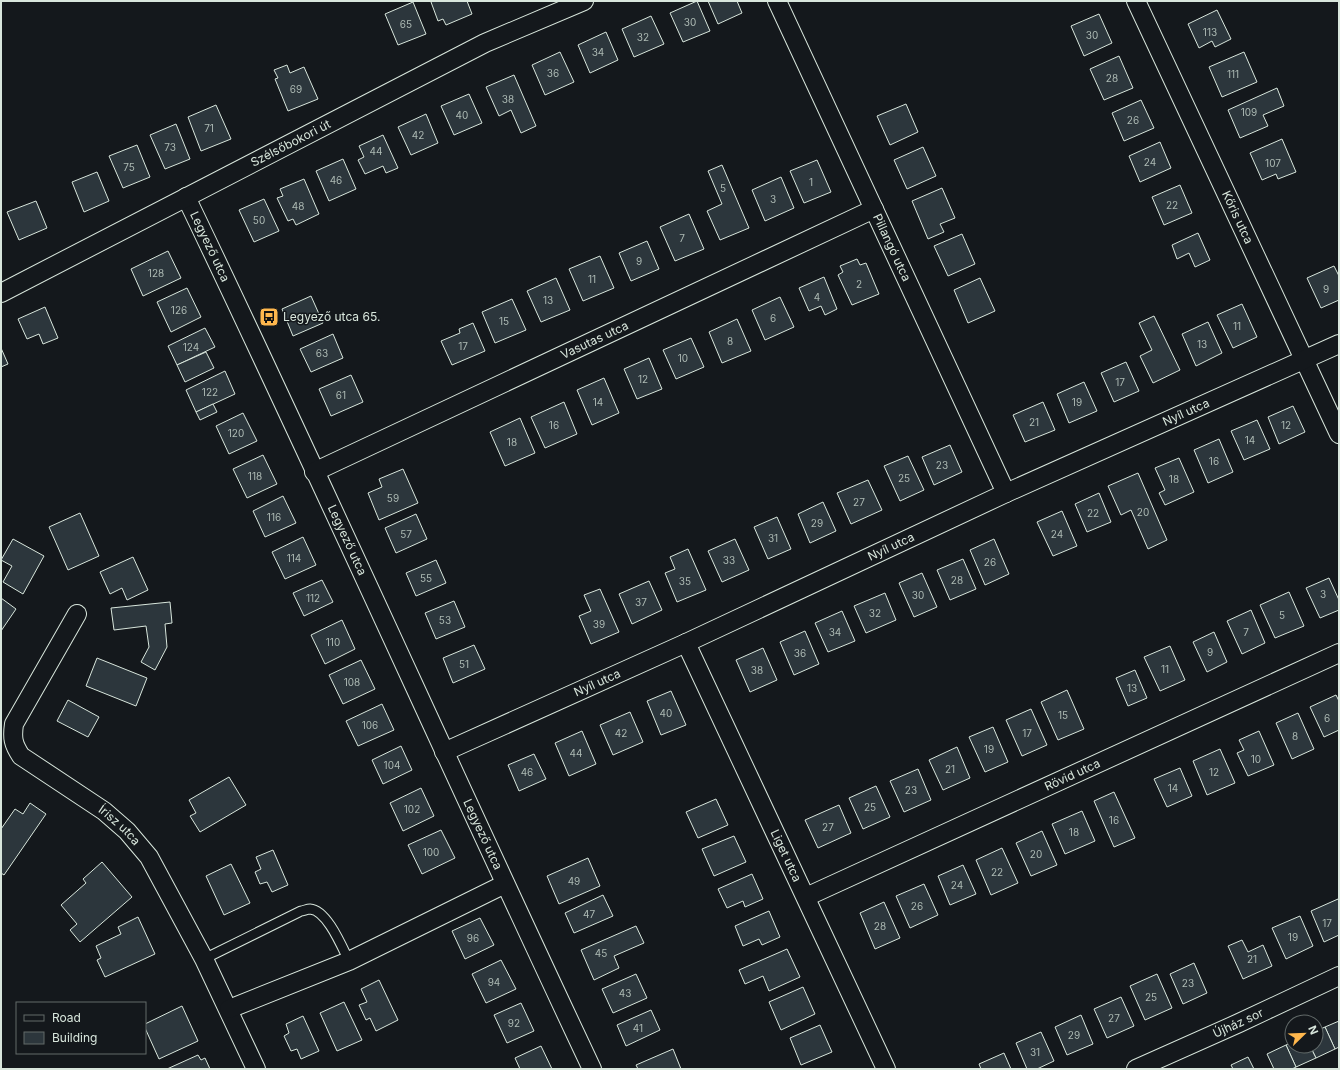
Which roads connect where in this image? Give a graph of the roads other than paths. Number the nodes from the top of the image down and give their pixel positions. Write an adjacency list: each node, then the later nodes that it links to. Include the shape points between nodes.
1 (584, 1): 4 (street, Szélsőbokori út, via 485,43)
2 (777, 1): 5 (street, Pillangó utca)
3 (1136, 1): 8 (street, Kőris utca)
4 (186, 197): 6 (street, Szélsőbokori út); 10 (street, Legyező utca)
5 (874, 209): 10 (street, Vasutas utca); 11 (street, Pillangó utca)
6 (1, 293)
7 (1339, 344): 8 (street, Nyíl utca)
8 (1305, 360): 9 (street, Kőris utca); 11 (street, Nyíl utca)
9 (1339, 434)
10 (314, 472): 15 (street, Legyező utca)
11 (1006, 493): 13 (street, Nyíl utca)
12 (77, 614): 18 (street, Írisz utca, via 14,724 14,745 21,756 104,811 128,831 149,858)
13 (686, 643): 15 (street, Nyíl utca); 17 (street, Liget utca)
14 (1339, 653): 17 (street, Rövid utca)
15 (444, 752): 16 (street, Legyező utca)
16 (505, 884): 19 (street, Legyező utca); 23 (street, Legyező utca)
17 (806, 897): 24 (street, Liget utca)
18 (204, 959): 19 (lane, via 310,909 320,913 330,926); 21 (street, Írisz utca)
19 (349, 961): 21 (street, Legyező utca)
20 (1339, 976): 25 (street, Újház sor)
21 (228, 1009): 22 (street, Írisz utca)
22 (256, 1069)
23 (592, 1069)
24 (886, 1069)
25 (1136, 1069)

